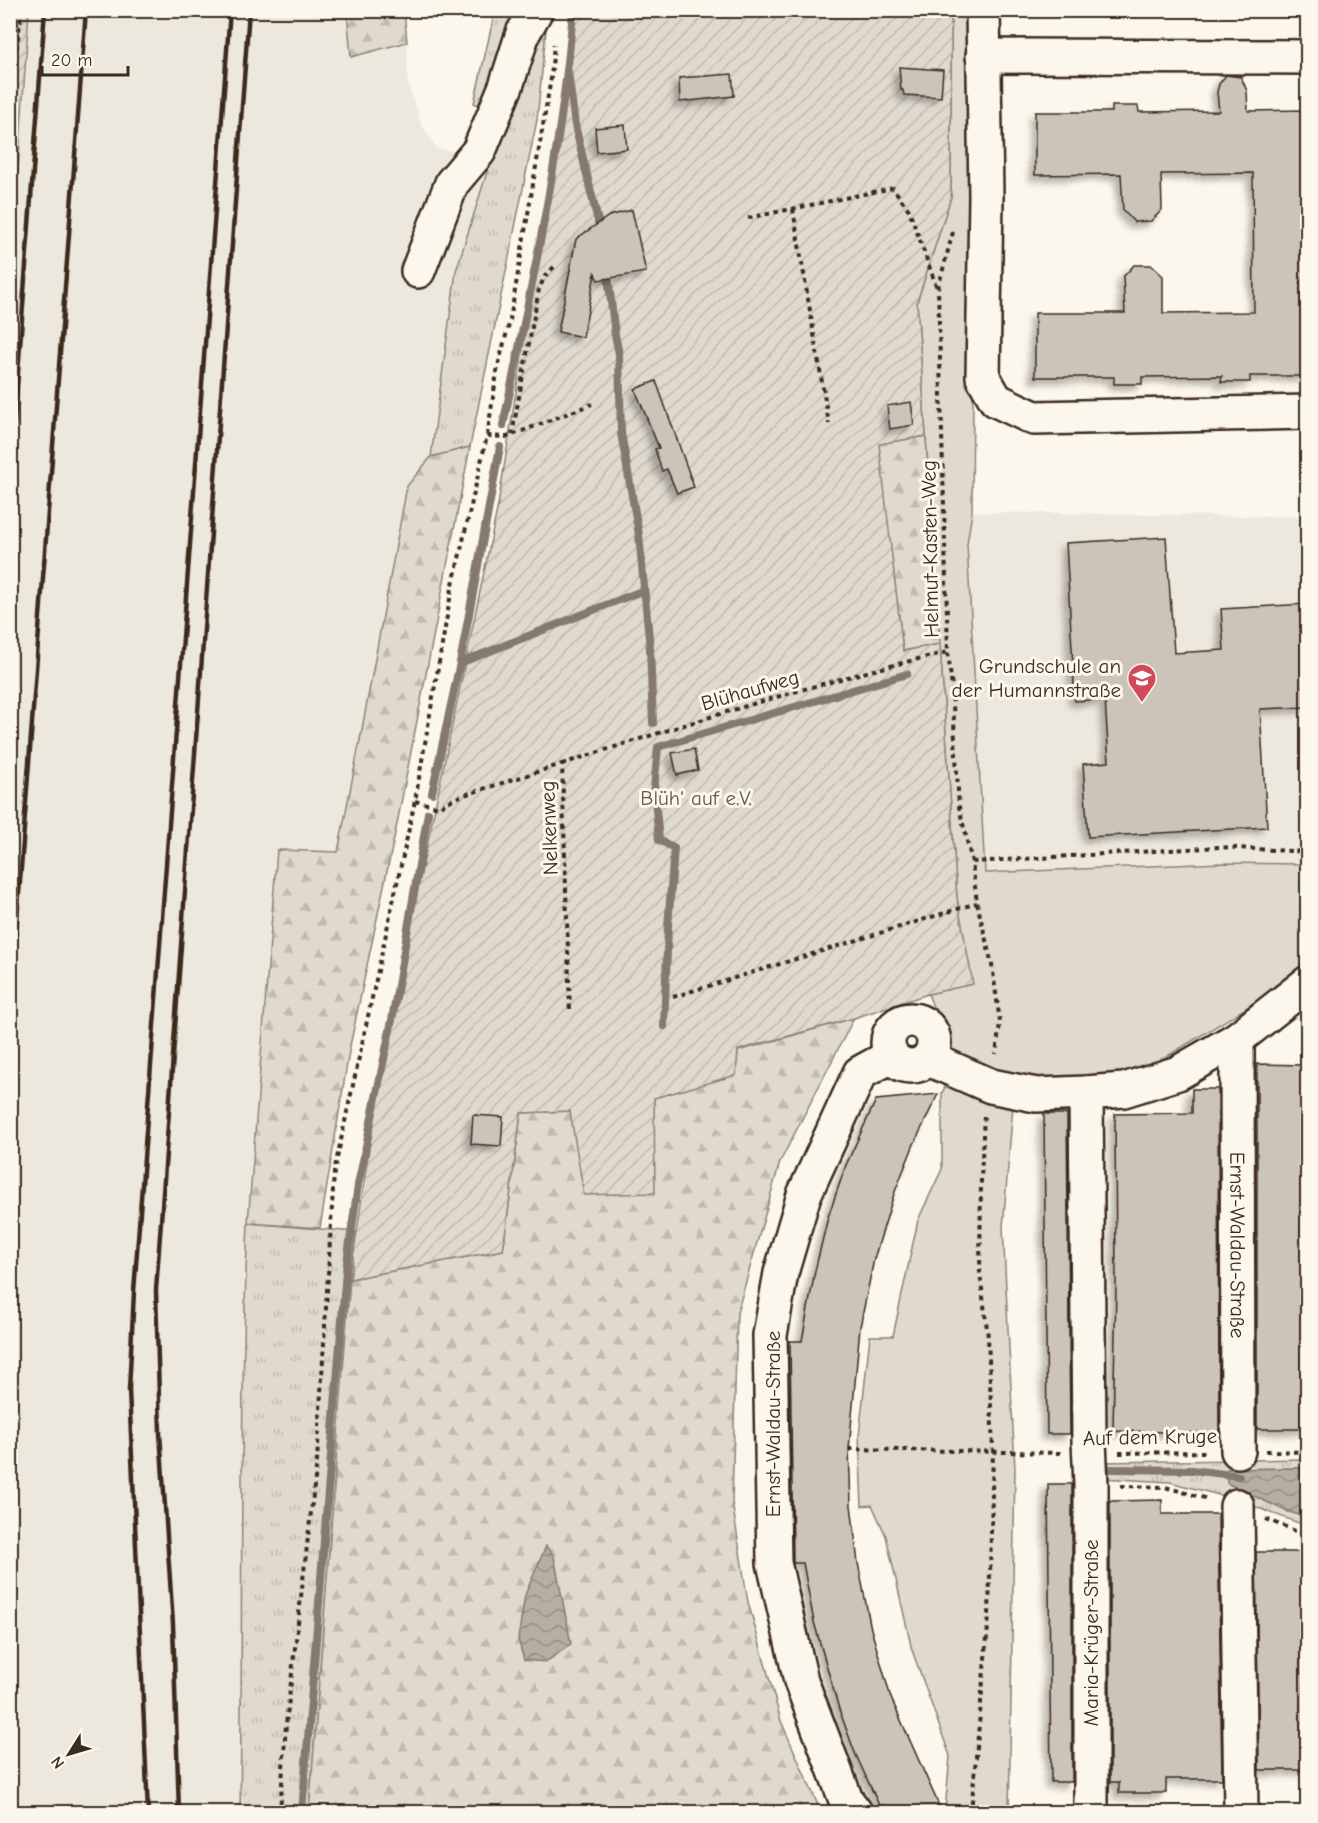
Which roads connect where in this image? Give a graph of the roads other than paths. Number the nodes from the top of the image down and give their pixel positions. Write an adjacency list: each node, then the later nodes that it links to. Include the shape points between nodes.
1 (983, 10): 3 (street)
2 (545, 22): 5 (street, via 523,33 479,151 452,183)
3 (983, 56): 4 (street); 6 (street, via 983,377 996,400 1034,418)
4 (1308, 57)
5 (418, 271)
6 (1308, 412)
7 (1308, 983): 8 (street, Ernst-Waldau-Straße)
8 (1238, 1038): 9 (street, Ernst-Waldau-Straße, via 1178,1073 1124,1090); 10 (street, Ernst-Waldau-Straße)
9 (1086, 1094): 12 (street, Ernst-Waldau-Straße, via 1036,1095 991,1086 929,1059 913,1067 904,1066 891,1056 860,1073 804,1195 781,1274 770,1335 774,1563 801,1681 846,1800); 13 (street, Maria-Krüger-Straße)
10 (1238, 1451)
11 (1237, 1506): 14 (street)
12 (855, 1812)
13 (1091, 1812)
14 (1241, 1812)

